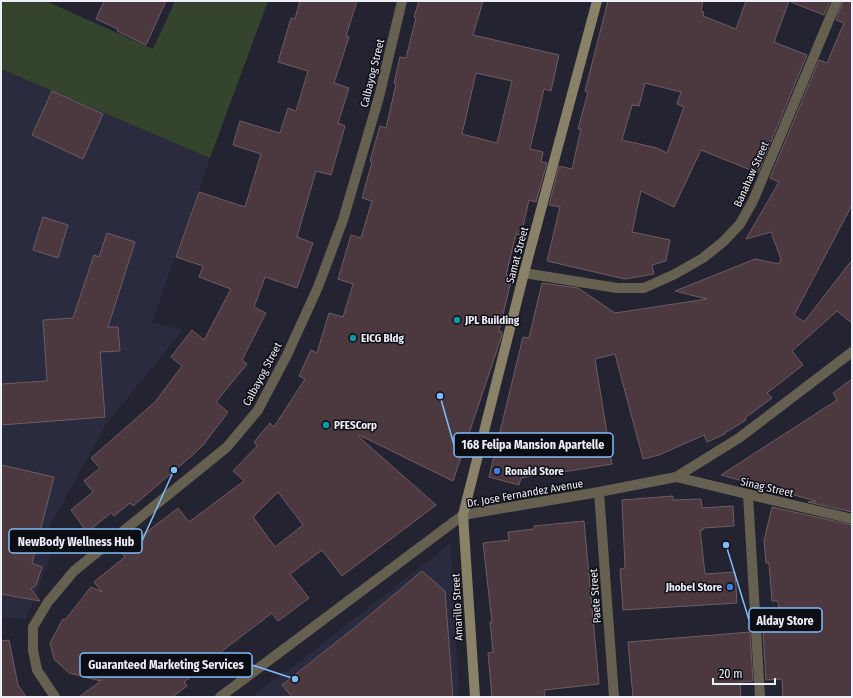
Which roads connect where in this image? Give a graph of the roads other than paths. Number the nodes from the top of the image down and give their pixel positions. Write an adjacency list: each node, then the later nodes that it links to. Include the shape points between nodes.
1 (402, 1): 11 (street, Calbayog Street, via 379,97 343,220 318,287 287,355 258,410 227,447 74,571 48,602 33,627 33,650 37,670)
2 (597, 1): 4 (street, Samat Street)
3 (837, 1): 4 (street, Banahaw Street, via 753,201 740,224 724,242 703,258 644,288 618,288)
4 (524, 273): 9 (street, Samat Street)
5 (852, 352): 6 (street, Dr. Jose Fernandez Avenue, via 739,438)
6 (676, 477): 7 (street, Dr. Jose Fernandez Avenue); 8 (street, Sinag Street)
7 (599, 492): 9 (street, Dr. Jose Fernandez Avenue); 14 (street, Paete Street)
8 (748, 495): 10 (street, Sinag Street); 15 (street)
9 (463, 515): 12 (street, Dr. Jose Fernandez Avenue); 13 (street, Amarillo Street)
10 (852, 519)
11 (55, 697)
12 (220, 697)
13 (475, 697)
14 (614, 697)
15 (760, 697)

